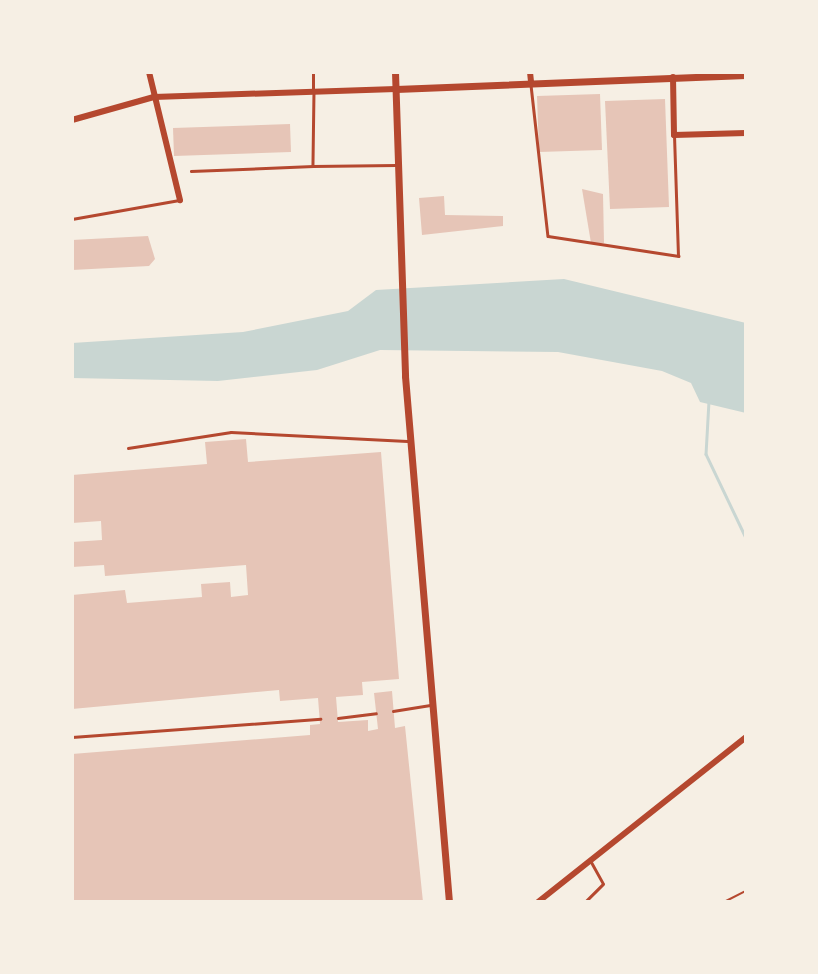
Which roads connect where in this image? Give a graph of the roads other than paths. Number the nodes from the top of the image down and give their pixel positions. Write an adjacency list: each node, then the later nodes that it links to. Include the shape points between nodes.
1 (149, 72): 11 (street)
2 (313, 72): 10 (lane)
3 (395, 72): 9 (street)
4 (530, 72): 8 (street)
5 (690, 74): 6 (street); 7 (street)
6 (746, 75)
7 (673, 77): 8 (street); 14 (street)
8 (531, 82): 9 (street); 14 (lane, via 548,236 678,256)
9 (396, 89): 10 (street); 15 (street)
10 (314, 92): 11 (street); 16 (lane)
11 (154, 97): 12 (street); 18 (street)
12 (72, 120)
13 (746, 133): 14 (street)
14 (674, 135)
15 (398, 165): 16 (lane); 20 (street)
16 (313, 166): 17 (lane)
17 (191, 171)
18 (180, 200): 19 (lane)
19 (72, 219)
20 (411, 441): 21 (lane, via 231,432); 22 (street)
21 (128, 448)
22 (432, 705): 23 (lane); 30 (street)
23 (393, 711)
24 (376, 713): 25 (lane)
25 (338, 718)
26 (320, 719): 27 (lane)
27 (72, 737)
28 (746, 737): 29 (street)
29 (590, 861): 31 (street); 32 (lane, via 603,884)
30 (449, 902)
31 (538, 902)
32 (585, 902)

